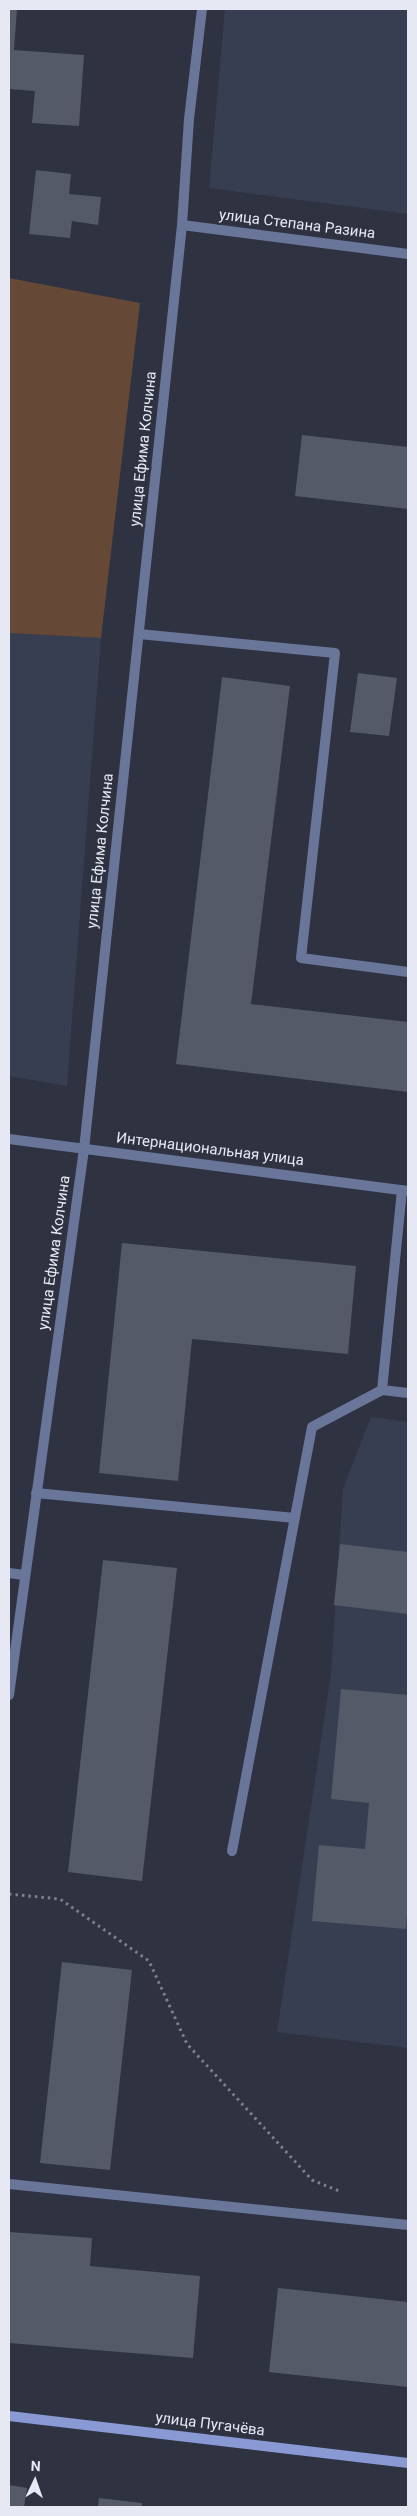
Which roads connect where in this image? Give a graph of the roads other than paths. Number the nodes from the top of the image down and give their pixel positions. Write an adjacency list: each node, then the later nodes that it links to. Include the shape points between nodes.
1 (202, 9): 2 (street, улица Ефима Колчина, via 189,119)
2 (182, 225): 3 (street, улица Степана Разина); 4 (street, улица Ефима Колчина)
3 (408, 254)
4 (139, 634): 5 (street, via 335,653 301,958); 7 (street, улица Ефима Колчина)
5 (408, 972)
6 (9, 1139): 7 (street, Интернациональная улица)
7 (84, 1149): 8 (street, Интернациональная улица); 11 (street, улица Ефима Колчина)
8 (405, 1191): 9 (street)
9 (382, 1390): 10 (street); 12 (street, via 312,1427)
10 (408, 1394)
11 (36, 1493): 12 (street); 14 (street, улица Ефима Колчина)
12 (294, 1518): 16 (street)
13 (9, 1573): 14 (street)
14 (24, 1575): 15 (street, улица Ефима Колчина)
15 (9, 1695)
16 (232, 1850)
17 (9, 2184): 18 (street)
18 (408, 2225)
19 (9, 2416): 20 (street, улица Пугачёва)
20 (408, 2463)

